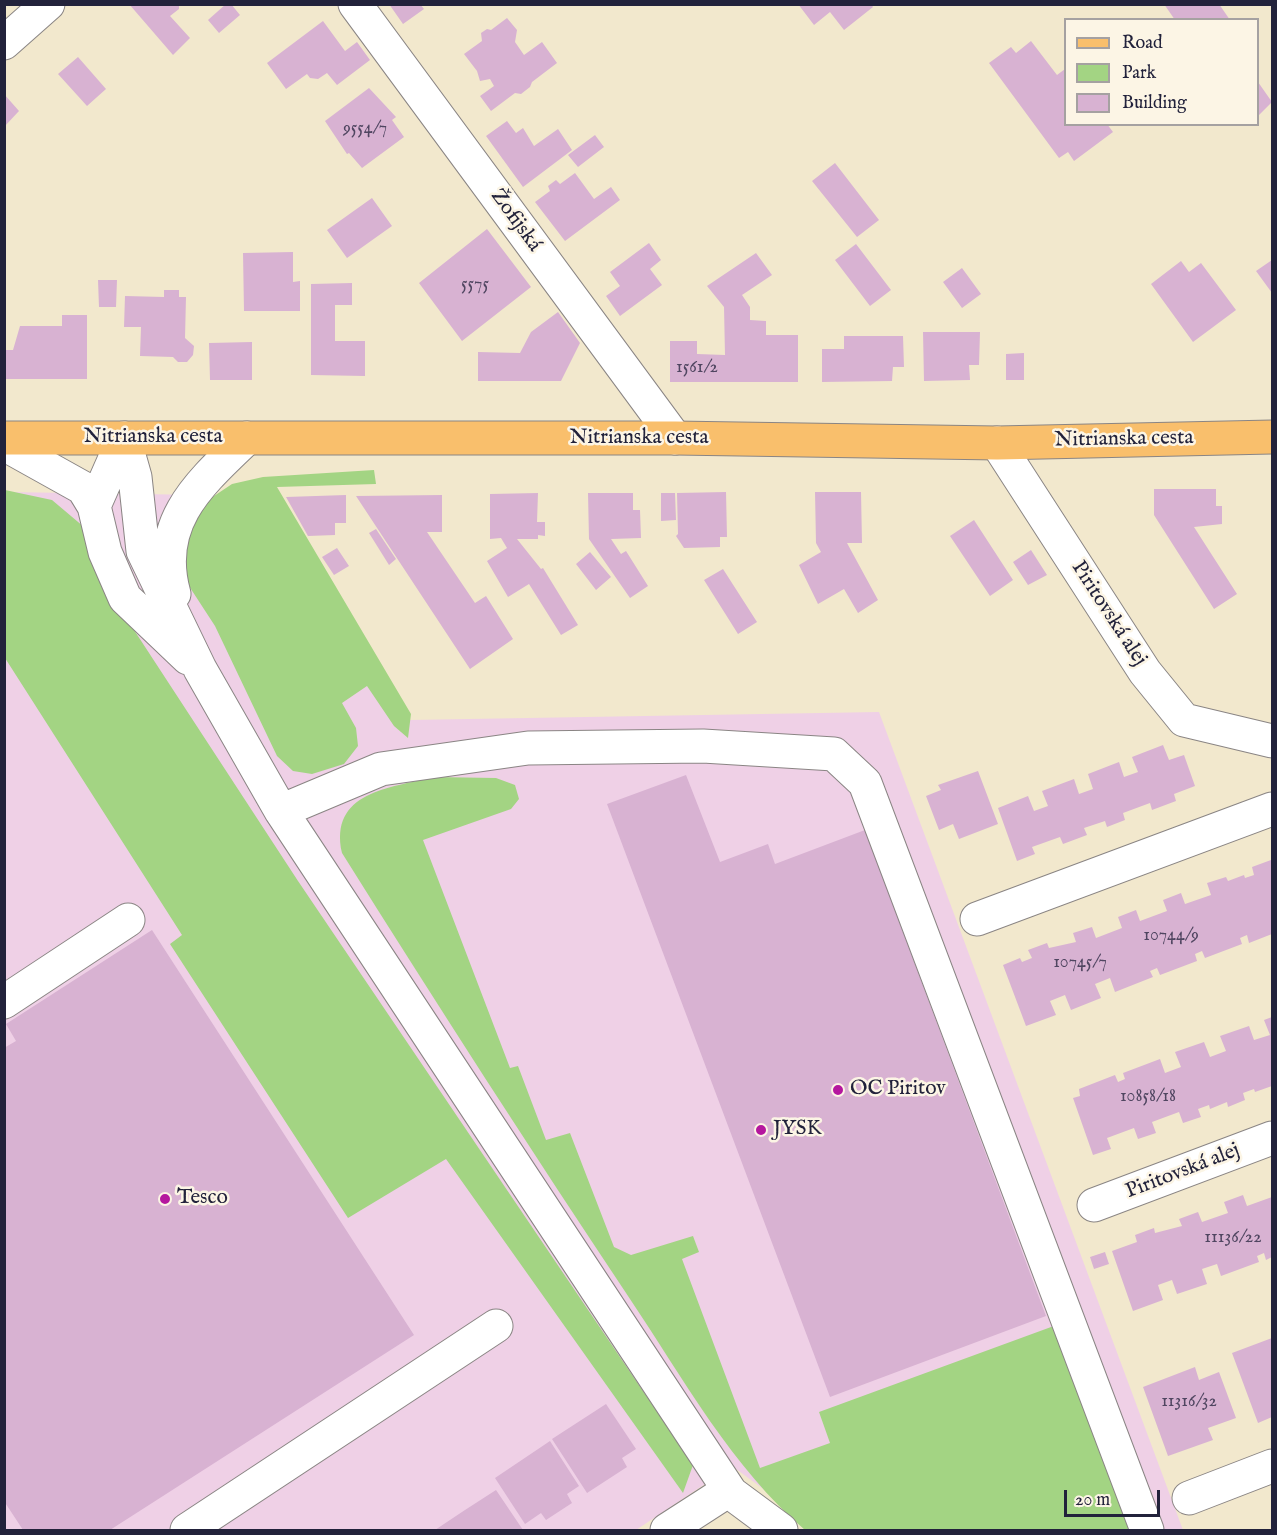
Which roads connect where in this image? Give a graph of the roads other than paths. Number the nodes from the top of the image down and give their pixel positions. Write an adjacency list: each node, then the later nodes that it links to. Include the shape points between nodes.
1 (48, 4): 3 (street)
2 (355, 4): 8 (street, Žofijská)
3 (4, 43)
4 (1272, 437): 9 (main road, Nitrianska cesta)
5 (4, 438): 6 (main road, Nitrianska cesta)
6 (124, 438): 7 (main road, Nitrianska cesta); 11 (street); 12 (street, via 135,477 143,551)
7 (247, 438): 8 (main road, Nitrianska cesta); 12 (street, via 201,482 175,526 168,551 168,572)
8 (675, 438): 9 (main road, Nitrianska cesta)
9 (997, 442): 14 (street, Piritovská alej, via 1145,672 1184,720)
10 (4, 444): 11 (street, via 82,488)
11 (94, 506): 13 (street, via 105,552 125,598)
12 (184, 632): 13 (street)
13 (200, 669): 16 (street)
14 (1267, 746)
15 (1270, 805): 17 (street)
16 (281, 811): 24 (street); 29 (street, via 381,770 528,748 703,746 834,754 865,783)
17 (977, 919)
18 (128, 920): 19 (street)
19 (4, 1002)
20 (1272, 1138): 21 (street, Piritovská alej)
21 (1094, 1205)
22 (496, 1326): 26 (street)
23 (1272, 1466): 25 (street)
24 (729, 1490): 27 (street); 28 (street)
25 (1189, 1498)
26 (187, 1530)
27 (667, 1530)
28 (781, 1530)
29 (1147, 1530)

